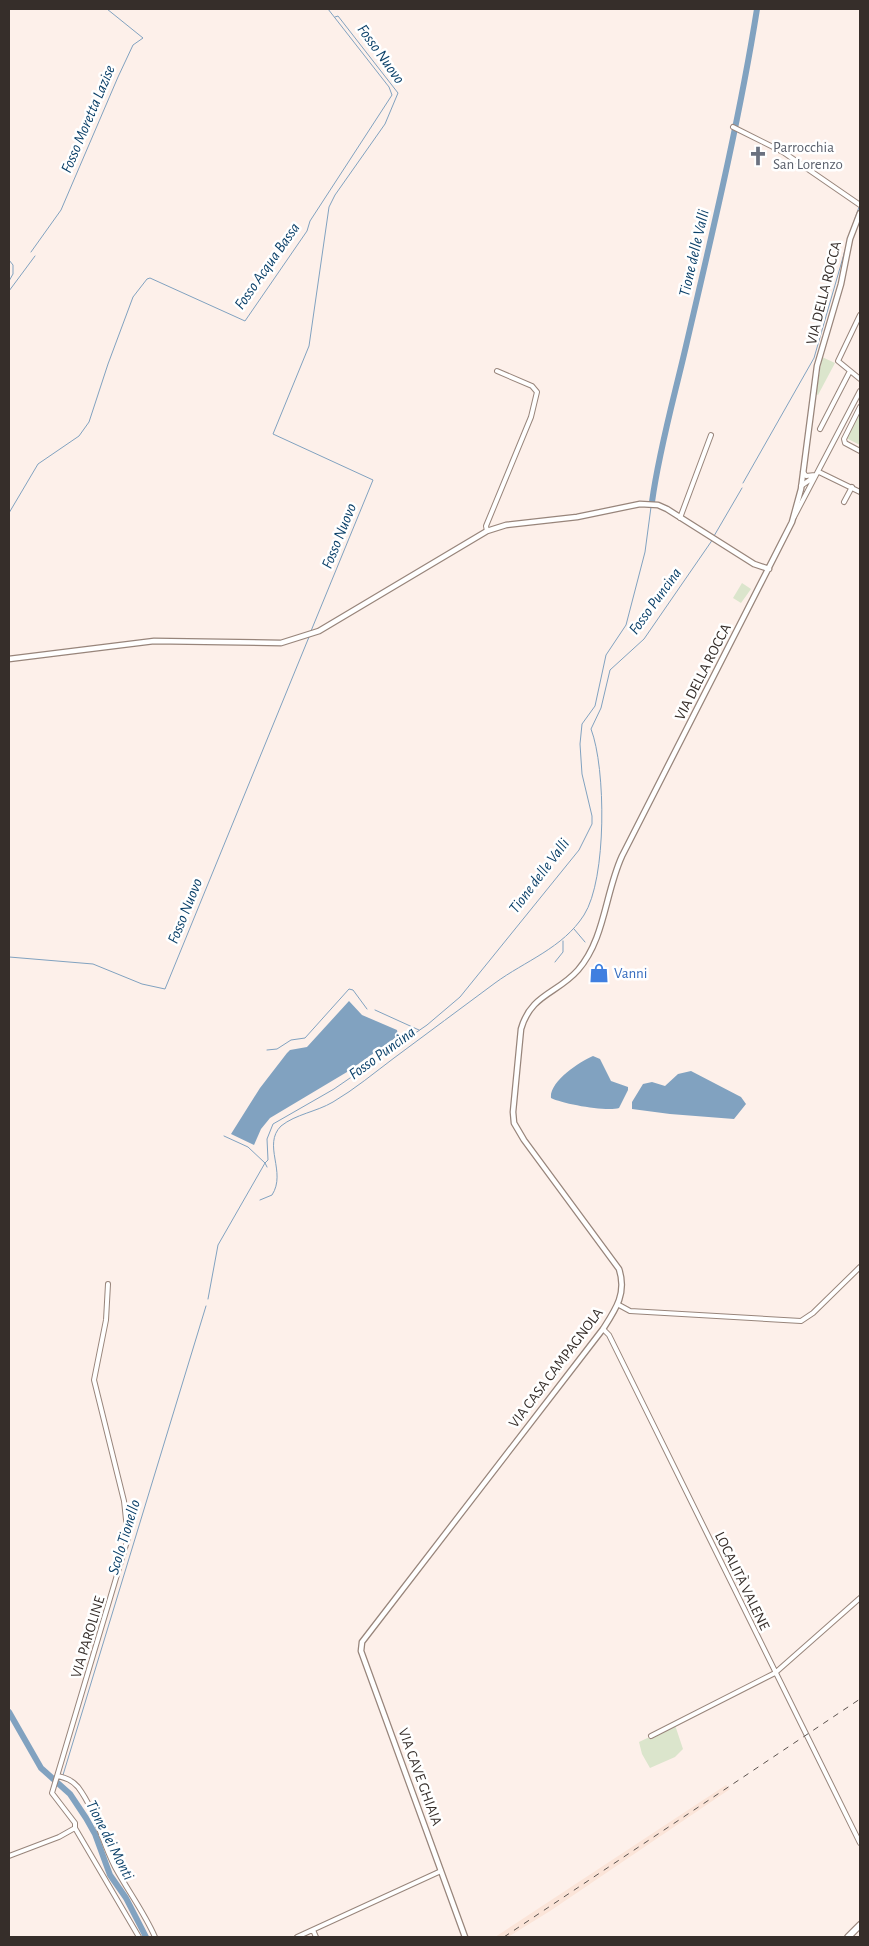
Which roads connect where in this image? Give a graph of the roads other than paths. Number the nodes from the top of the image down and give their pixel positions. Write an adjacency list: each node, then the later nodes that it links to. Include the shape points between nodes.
1 (733, 127): 2 (street, via 783,152)
2 (859, 204)
3 (860, 213): 4 (street, VIA DELLA ROCCA)
4 (858, 220): 17 (street, VIA DELLA ROCCA, via 817,366)
5 (860, 315): 7 (street, via 838,359)
6 (497, 371): 27 (street, via 532,386 537,392 537,400 486,526)
7 (850, 371): 8 (street); 13 (street)
8 (860, 379)
9 (860, 390): 11 (street)
10 (860, 407): 12 (street)
11 (845, 420): 12 (street); 16 (street)
12 (851, 424): 15 (street, via 844,440)
13 (820, 429)
14 (711, 435): 26 (street)
15 (860, 451)
16 (821, 467): 18 (street); 19 (street)
17 (803, 471): 18 (street, via 809,477); 21 (street, VIA DELLA ROCCA)
18 (818, 473): 19 (street); 20 (street); 21 (street)
19 (830, 476): 22 (street)
20 (811, 486): 21 (street, via 806,491); 25 (street)
21 (801, 488): 25 (street, VIA DELLA ROCCA)
22 (852, 488): 23 (street); 24 (street)
23 (860, 492)
24 (844, 502)
25 (794, 517): 28 (street, VIA DELLA ROCCA)
26 (680, 518): 27 (street, via 658,505 624,506); 28 (street, via 754,564)
27 (487, 531): 29 (street, via 319,632 302,638 261,644 154,641)
28 (769, 569): 30 (street, VIA DELLA ROCCA, via 622,856 589,953 572,976 542,996 525,1017 520,1036)
29 (9, 659)
30 (513, 1112): 33 (street, VIA CASA CAMPAGNOLA, via 514,1123 524,1140 619,1269 623,1288)
31 (860, 1267): 33 (street, via 801,1321 630,1311)
32 (108, 1284): 39 (street, VIA PAROLINE, via 106,1320 94,1380 124,1501 128,1538)
33 (618, 1305): 34 (street, VIA CASA CAMPAGNOLA)
34 (603, 1329): 36 (street, VIA CASA CAMPAGNOLA); 37 (street, LOCALITÀ VALENE, via 609,1335)
35 (860, 1598): 37 (street)
36 (372, 1626): 43 (street, VIA CAVE GHIAIA, via 362,1642 361,1651)
37 (775, 1673): 38 (street); 41 (street, LOCALITÀ VALENE)
38 (651, 1736)
39 (58, 1776): 40 (street, VIA PAROLINE, via 52,1793); 47 (street, via 71,1780 95,1814 115,1866)
40 (76, 1828): 42 (street); 46 (street)
41 (860, 1843)
42 (9, 1856)
43 (441, 1871): 45 (street); 50 (street, VIA CAVE GHIAIA)
44 (860, 1925): 51 (main road)
45 (313, 1930): 48 (street); 49 (street)
46 (139, 1937)
47 (155, 1937)
48 (297, 1937)
49 (316, 1937)
50 (465, 1937)
51 (848, 1937)

